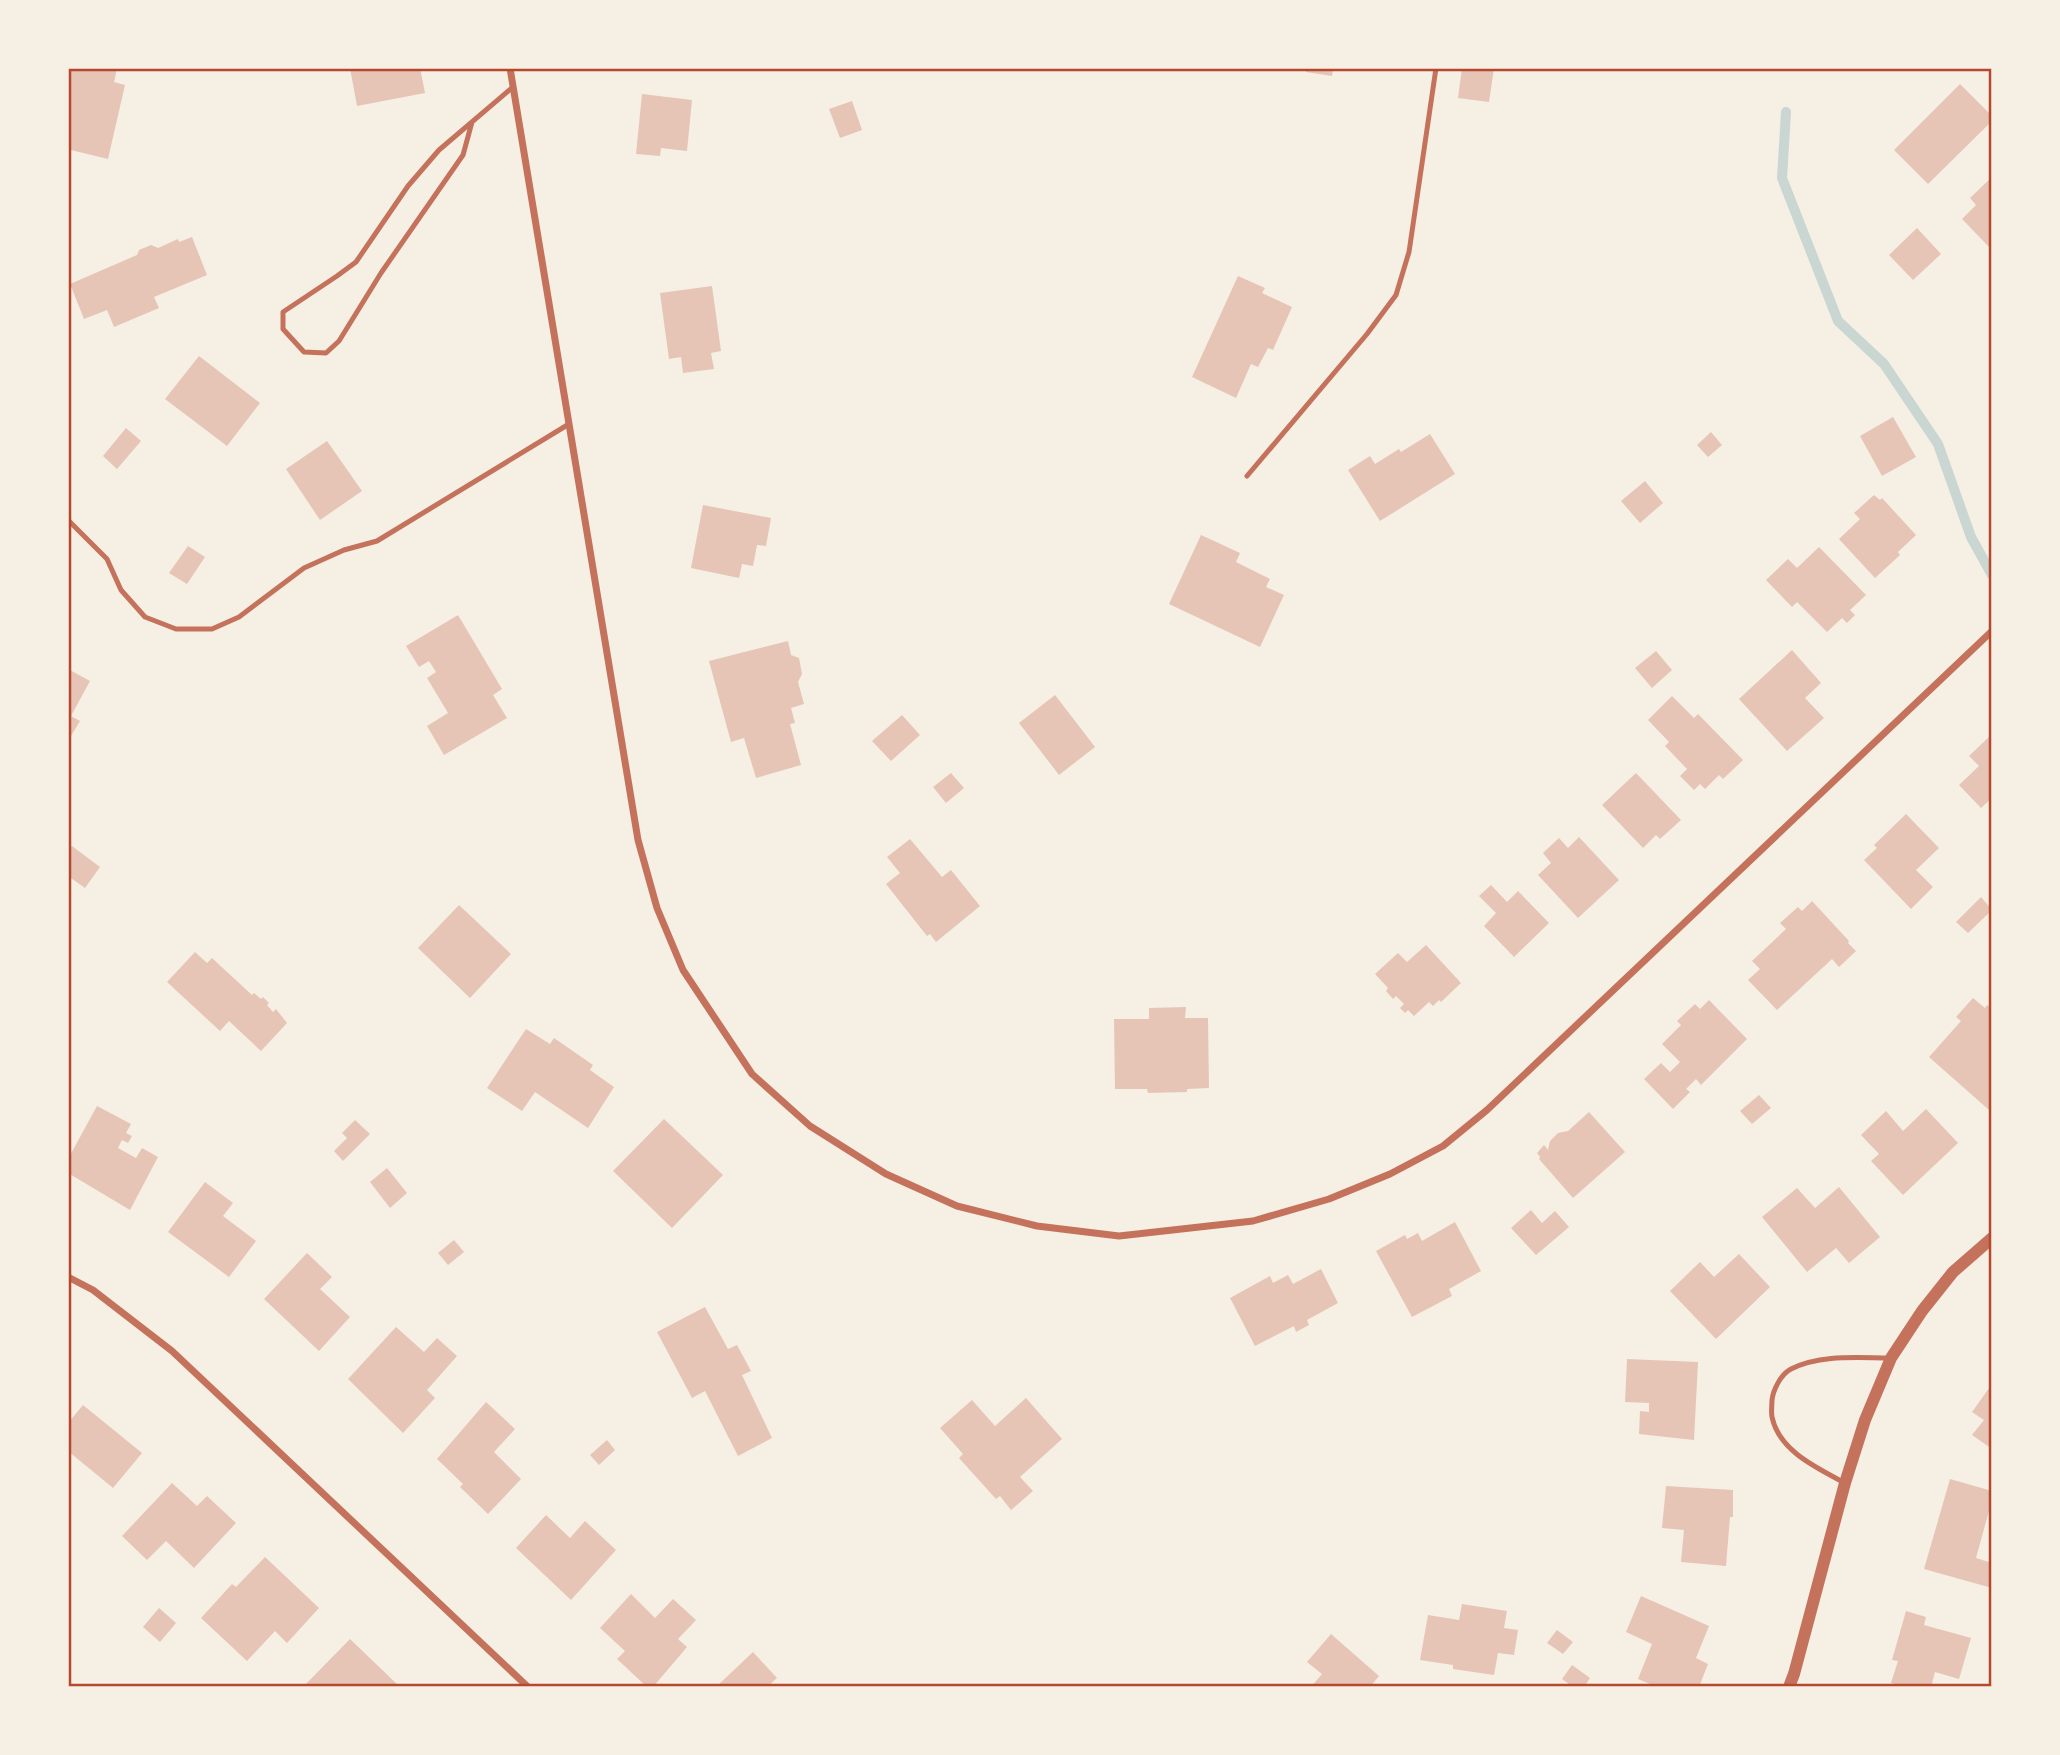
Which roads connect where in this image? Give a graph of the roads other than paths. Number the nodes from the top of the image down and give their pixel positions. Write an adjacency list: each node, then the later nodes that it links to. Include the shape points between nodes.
1 (510, 68): 3 (street)
2 (1436, 68): 6 (lane, via 1409,253 1396,295)
3 (513, 87): 4 (lane); 5 (street)
4 (472, 122): 4 (lane, via 439,150 408,186 356,262 283,312 283,329 304,352 326,353 339,341 463,155)
5 (569, 424): 7 (lane, via 377,541 304,568 239,617 212,629 176,629 145,617 121,590 107,559); 8 (street, via 638,839 657,908 683,970 752,1074 810,1126 886,1174 957,1206 1037,1226 1119,1236 1253,1221 1329,1199 1443,1146 1488,1110)
6 (1247, 476)
7 (68, 520)
8 (1992, 631)
9 (1992, 1238): 11 (street, via 1953,1272)
10 (68, 1276): 13 (street, via 172,1351)
11 (1891, 1359): 12 (street); 12 (lane, via 1838,1357 1803,1364 1787,1371 1772,1393 1772,1416 1783,1441 1807,1463)
12 (1845, 1483): 14 (street)
13 (528, 1687)
14 (1789, 1687)

